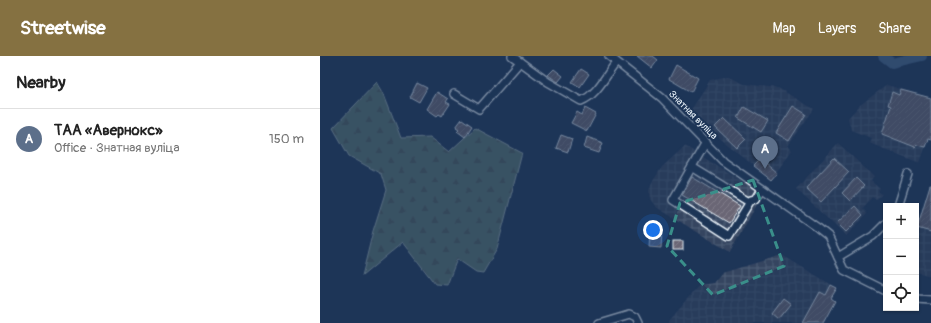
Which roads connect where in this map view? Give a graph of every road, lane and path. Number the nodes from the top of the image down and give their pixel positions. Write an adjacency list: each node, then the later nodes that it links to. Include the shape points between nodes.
1 (512, 56): 3 (street)
2 (609, 56): 4 (street, Знатная вуліца)
3 (520, 62): 4 (street, via 581,101 595,91); 5 (street, via 479,109)
4 (616, 64): 6 (street, Знатная вуліца, via 662,98)
5 (454, 94)
6 (706, 142): 7 (street); 9 (street, Знатная вуліца, via 723,160)
7 (692, 167): 10 (street); 10 (street, via 674,200 729,236)
8 (908, 174): 11 (street)
9 (762, 189): 10 (street, via 756,199); 13 (street, Знатная вуліца, via 828,236)
10 (749, 202)
11 (899, 203)
12 (883, 226): 13 (street, via 873,236)
13 (838, 257): 14 (street, Знатная вуліца, via 844,270)
14 (883, 290)
15 (919, 299): 16 (street)
16 (931, 300)
17 (599, 323): 18 (street, via 629,314 635,317)
18 (638, 323)

